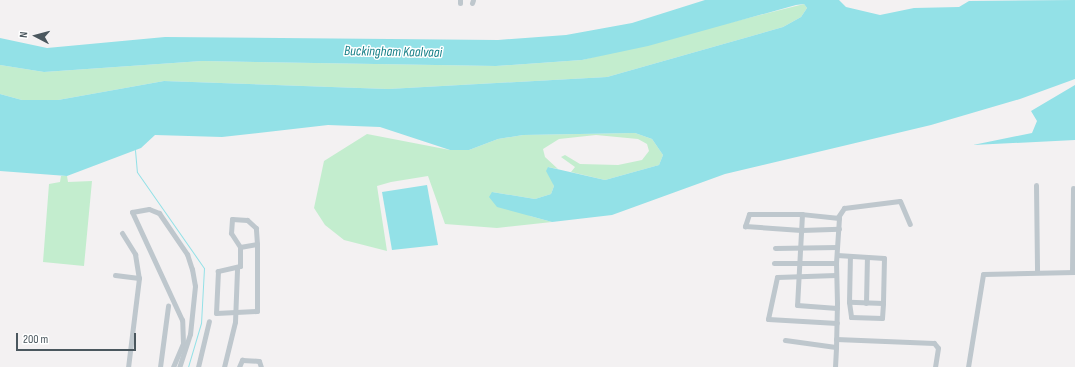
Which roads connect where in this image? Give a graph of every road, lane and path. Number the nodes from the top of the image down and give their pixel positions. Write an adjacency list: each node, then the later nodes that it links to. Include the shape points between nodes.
1 (1036, 185): 21 (street)
2 (1072, 188): 22 (street)
3 (802, 214): 4 (street); 7 (street); 7 (street, via 749,214 745,223 750,228)
4 (838, 217): 5 (street, via 844,208 900,200); 6 (street)
5 (910, 224)
6 (839, 229): 7 (street); 11 (street)
7 (801, 230): 13 (street)
8 (122, 233): 26 (street, via 135,254)
9 (257, 244): 10 (street); 10 (street, via 255,226 247,220 232,219 231,233); 32 (street, via 257,311)
10 (240, 247): 20 (street)
11 (837, 247): 13 (street); 14 (street)
12 (775, 248): 13 (street)
13 (801, 248): 18 (street)
14 (837, 255): 15 (street); 19 (street)
15 (850, 256): 16 (street); 27 (street)
16 (867, 256): 28 (street); 29 (street, via 884,258)
17 (774, 263): 18 (street)
18 (800, 263): 19 (street); 25 (street)
19 (836, 263): 24 (street)
20 (239, 268): 32 (street); 32 (street, via 218,270 216,280 216,312)
21 (1038, 272): 22 (street); 48 (street, via 983,274)
22 (1074, 272)
23 (115, 275): 26 (street)
24 (836, 275): 25 (street); 31 (street)
25 (799, 276): 31 (street, via 798,306); 34 (street, via 776,278 768,321)
26 (139, 278): 38 (street)
27 (849, 302): 28 (street); 29 (street, via 851,317 882,318)
28 (866, 303): 29 (street)
29 (883, 303)
30 (168, 306): 39 (street)
31 (837, 308): 34 (street)
32 (237, 314): 43 (street)
33 (209, 321): 42 (street)
34 (836, 323): 35 (street)
35 (836, 339): 37 (street); 47 (street, via 934,344 938,348)
36 (785, 340): 37 (street)
37 (836, 347): 46 (street)
38 (128, 367)
39 (160, 367)
40 (173, 367): 41 (street, via 183,344 182,320 132,212 149,209 159,212 187,254 192,269 195,286 190,334)
41 (179, 367)
42 (198, 367)
43 (224, 367)
44 (239, 367): 45 (street, via 242,360 259,361)
45 (261, 367)
46 (835, 367)
47 (935, 367)
48 (968, 367)

